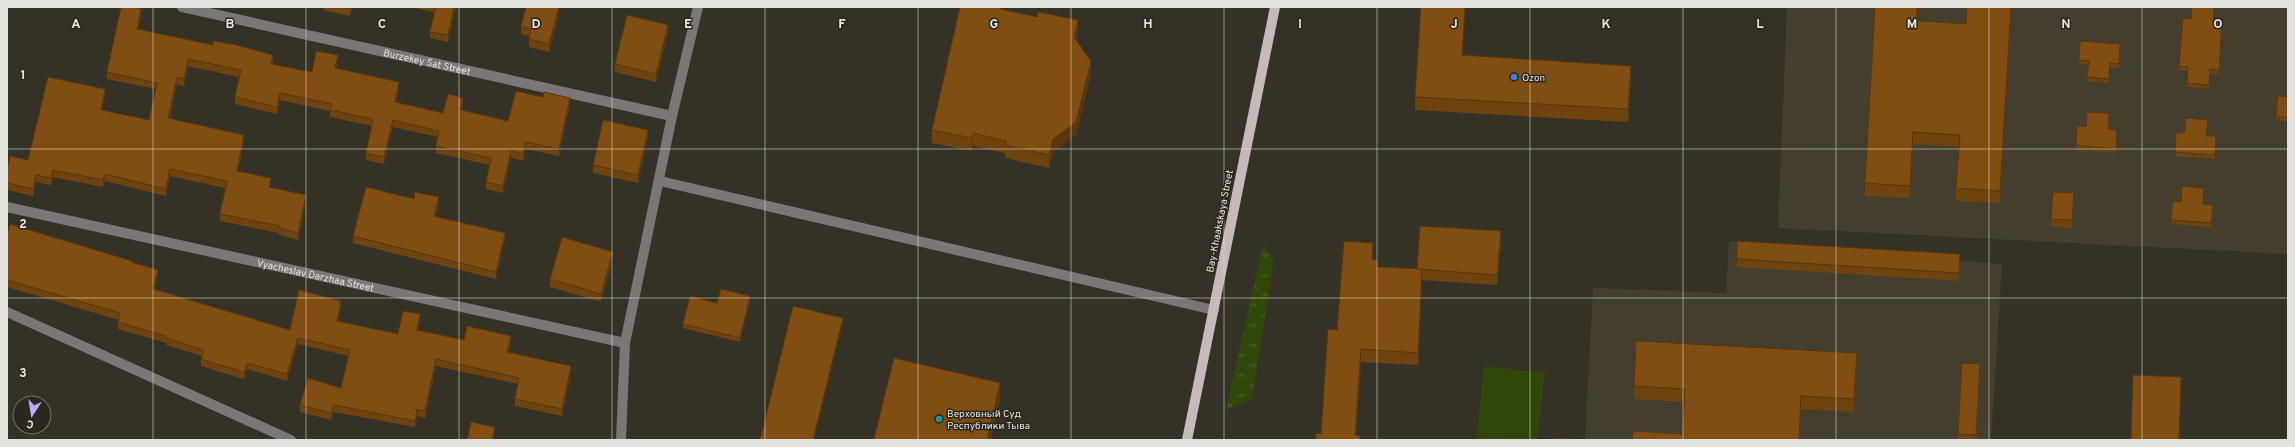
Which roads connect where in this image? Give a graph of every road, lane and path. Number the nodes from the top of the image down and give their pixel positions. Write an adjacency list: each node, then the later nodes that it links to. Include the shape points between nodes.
1 (182, 7): 4 (street, Burzekey Sat Street)
2 (698, 7): 4 (street)
3 (1275, 7): 7 (main road, Bay-Khaakskaya Street)
4 (672, 116): 5 (street)
5 (660, 181): 7 (street); 9 (street)
6 (7, 207): 9 (street, Vyacheslav Darzhaa Street)
7 (1214, 310): 12 (main road, Bay-Khaakskaya Street)
8 (7, 312): 10 (street)
9 (625, 343): 11 (street)
10 (291, 440)
11 (621, 440)
12 (1187, 440)

